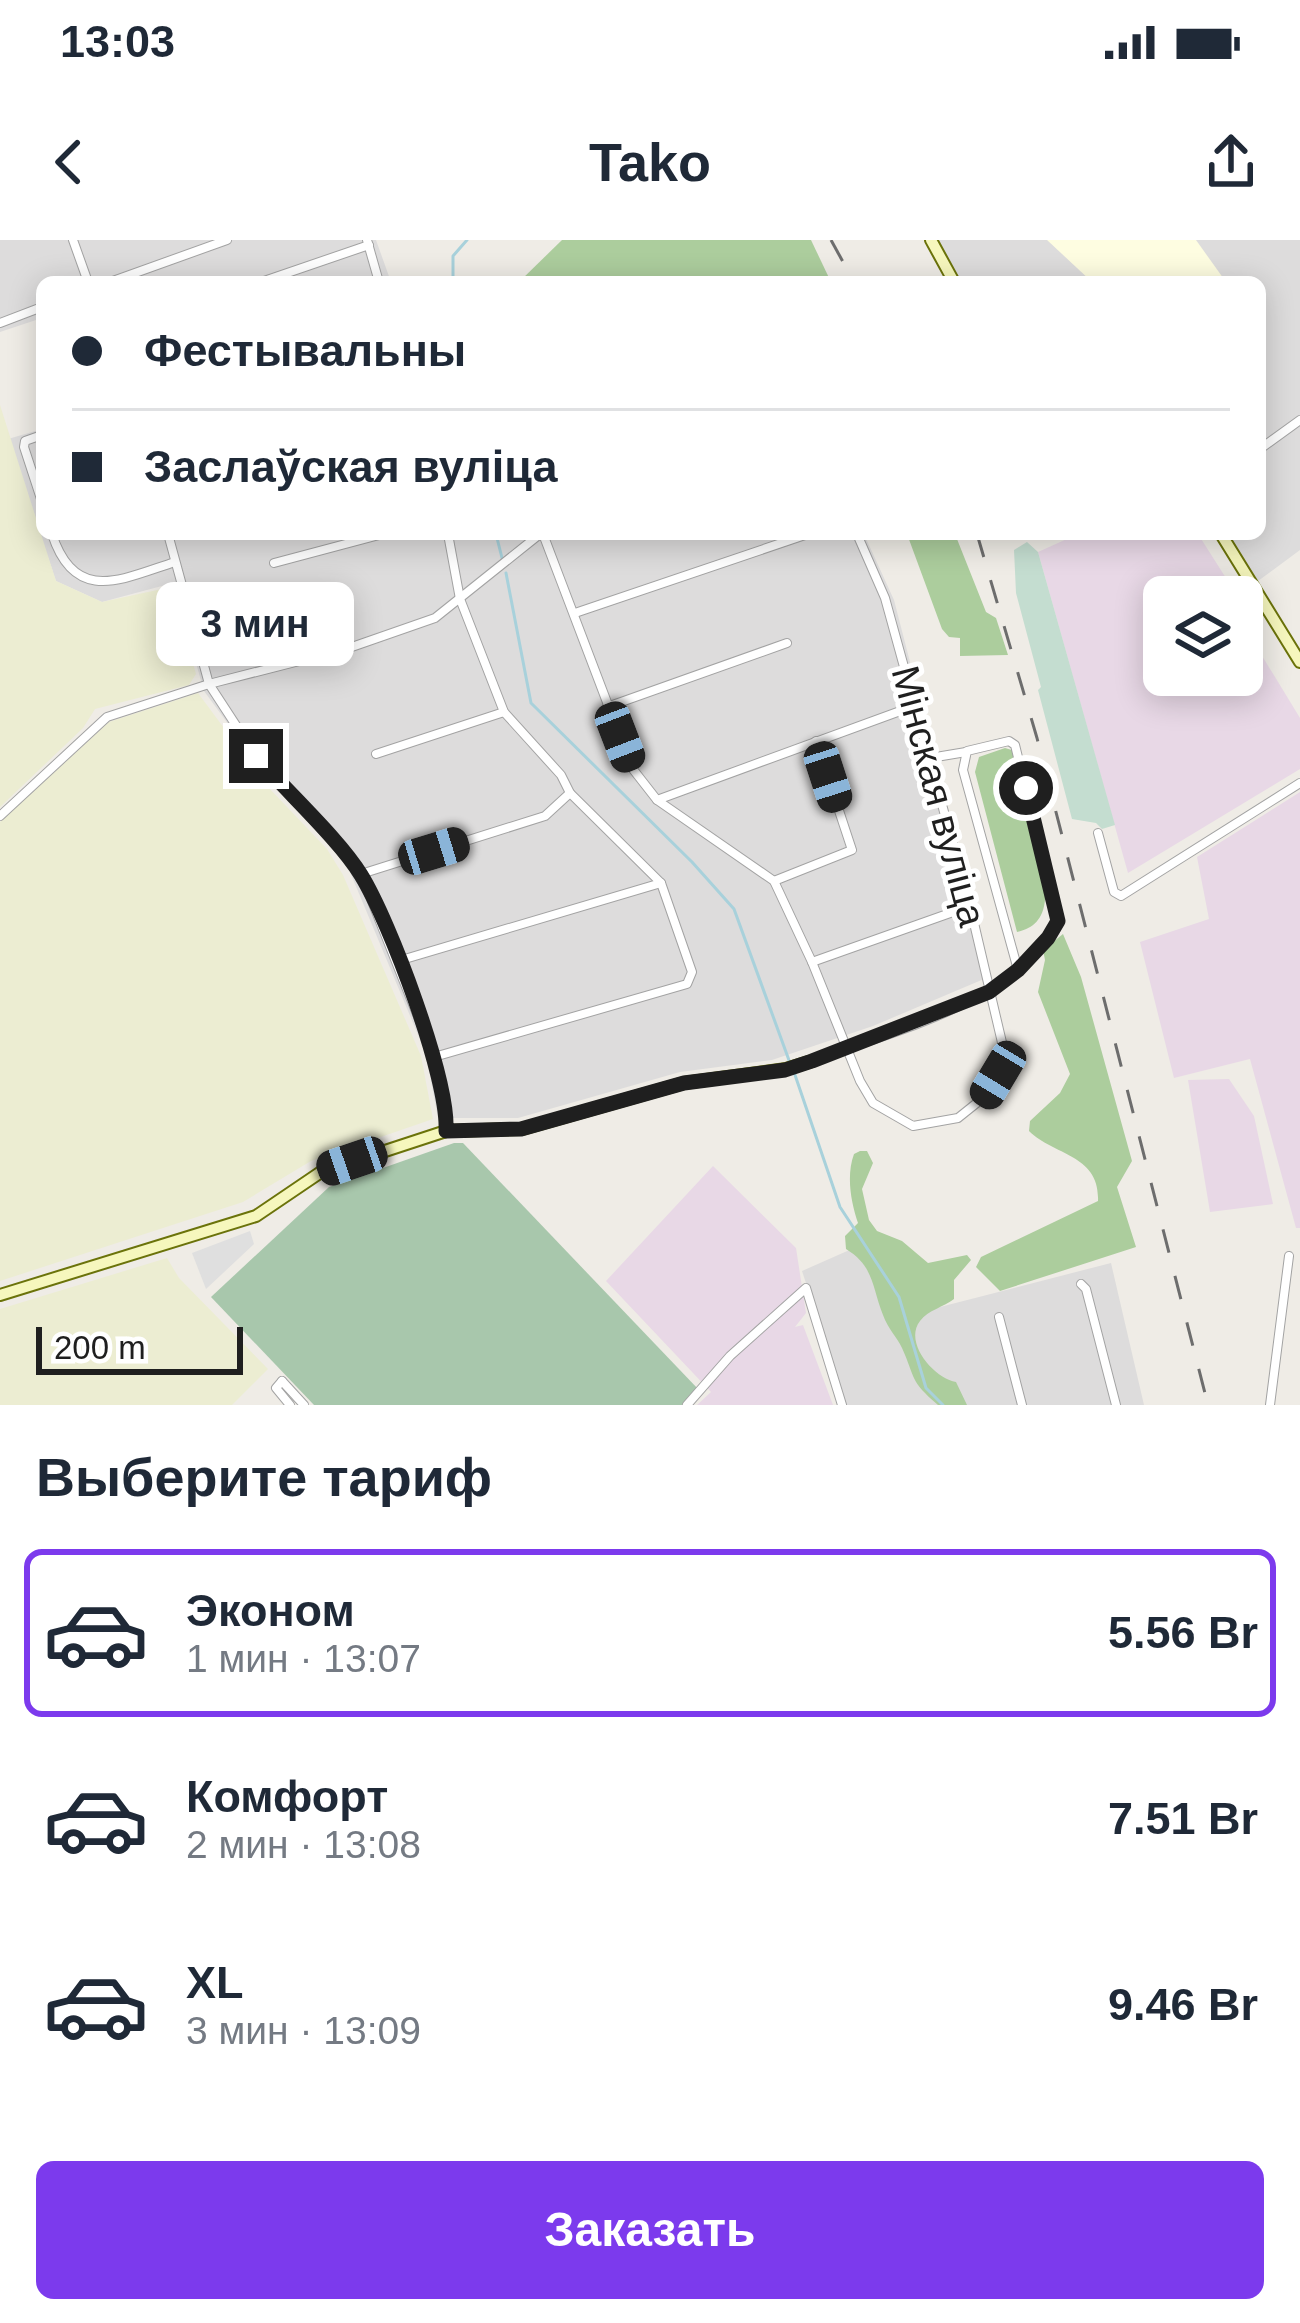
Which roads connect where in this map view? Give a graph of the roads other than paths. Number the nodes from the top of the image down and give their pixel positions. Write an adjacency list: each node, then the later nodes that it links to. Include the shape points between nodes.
1 (73, 240): 5 (street)
2 (224, 240): 6 (street)
3 (932, 240): 9 (street)
4 (368, 243): 7 (street); 8 (street)
5 (86, 276)
6 (126, 276)
7 (277, 276)
8 (377, 276)
9 (951, 276)
10 (36, 309): 11 (street)
11 (0, 323)
12 (1300, 420): 14 (street)
13 (36, 437): 15 (street, via 25,441)
14 (1266, 444)
15 (36, 480)
16 (54, 540): 25 (street, via 61,560 104,585)
17 (170, 540): 25 (street)
18 (360, 540): 26 (street)
19 (449, 540): 27 (street)
20 (534, 540): 27 (street)
21 (545, 540): 28 (street)
22 (790, 540): 28 (street)
23 (860, 540): 32 (street, Мінская вуліца, via 885,598)
24 (1225, 540): 30 (street)
25 (176, 562): 31 (street)
26 (274, 563)
27 (460, 599): 31 (street, via 435,618 346,649); 34 (street)
28 (575, 613): 33 (street)
29 (787, 644): 33 (street)
30 (1300, 662)
31 (209, 684): 42 (street, via 107,717); 44 (street, via 256,756)
32 (914, 706): 35 (street); 38 (street, Мінская вуліца)
33 (607, 707): 41 (street, via 632,768)
34 (504, 712): 37 (street); 40 (street)
35 (816, 741): 41 (street); 45 (street, via 852,850)
36 (967, 751): 38 (street); 50 (street, via 962,770); 50 (street, via 1014,742 1052,890 1058,921)
37 (376, 754)
38 (930, 758): 47 (street, Мінская вуліца)
39 (1300, 783): 43 (street, via 1121,896)
40 (570, 793): 44 (street, via 545,816); 46 (street)
41 (657, 800): 45 (street)
42 (0, 816)
43 (1098, 833)
44 (361, 874): 48 (street)
45 (774, 880): 49 (street)
46 (661, 883): 48 (street); 53 (street, via 692,972 687,984)
47 (970, 906): 49 (street); 51 (street, Мінская вуліца)
48 (398, 962): 53 (street)
49 (812, 962): 52 (street)
50 (1018, 970): 51 (street)
51 (989, 992): 52 (street); 52 (street, Мінская вуліца, via 1004,1051 983,1099 958,1118 913,1126 892,1117 873,1103)
52 (847, 1048): 54 (street)
53 (434, 1057): 55 (street)
54 (812, 1061): 55 (street, via 684,1083 521,1129)
55 (446, 1131): 58 (street, via 321,1172 256,1216)
56 (1288, 1256): 66 (street)
57 (1081, 1285): 65 (street)
58 (0, 1294)
59 (999, 1317): 64 (street)
60 (290, 1405): 61 (street, via 276,1388 282,1382)
61 (304, 1405)
62 (687, 1405): 63 (street, via 806,1288)
63 (842, 1405)
64 (1022, 1405)
65 (1116, 1405)
66 (1270, 1405)

